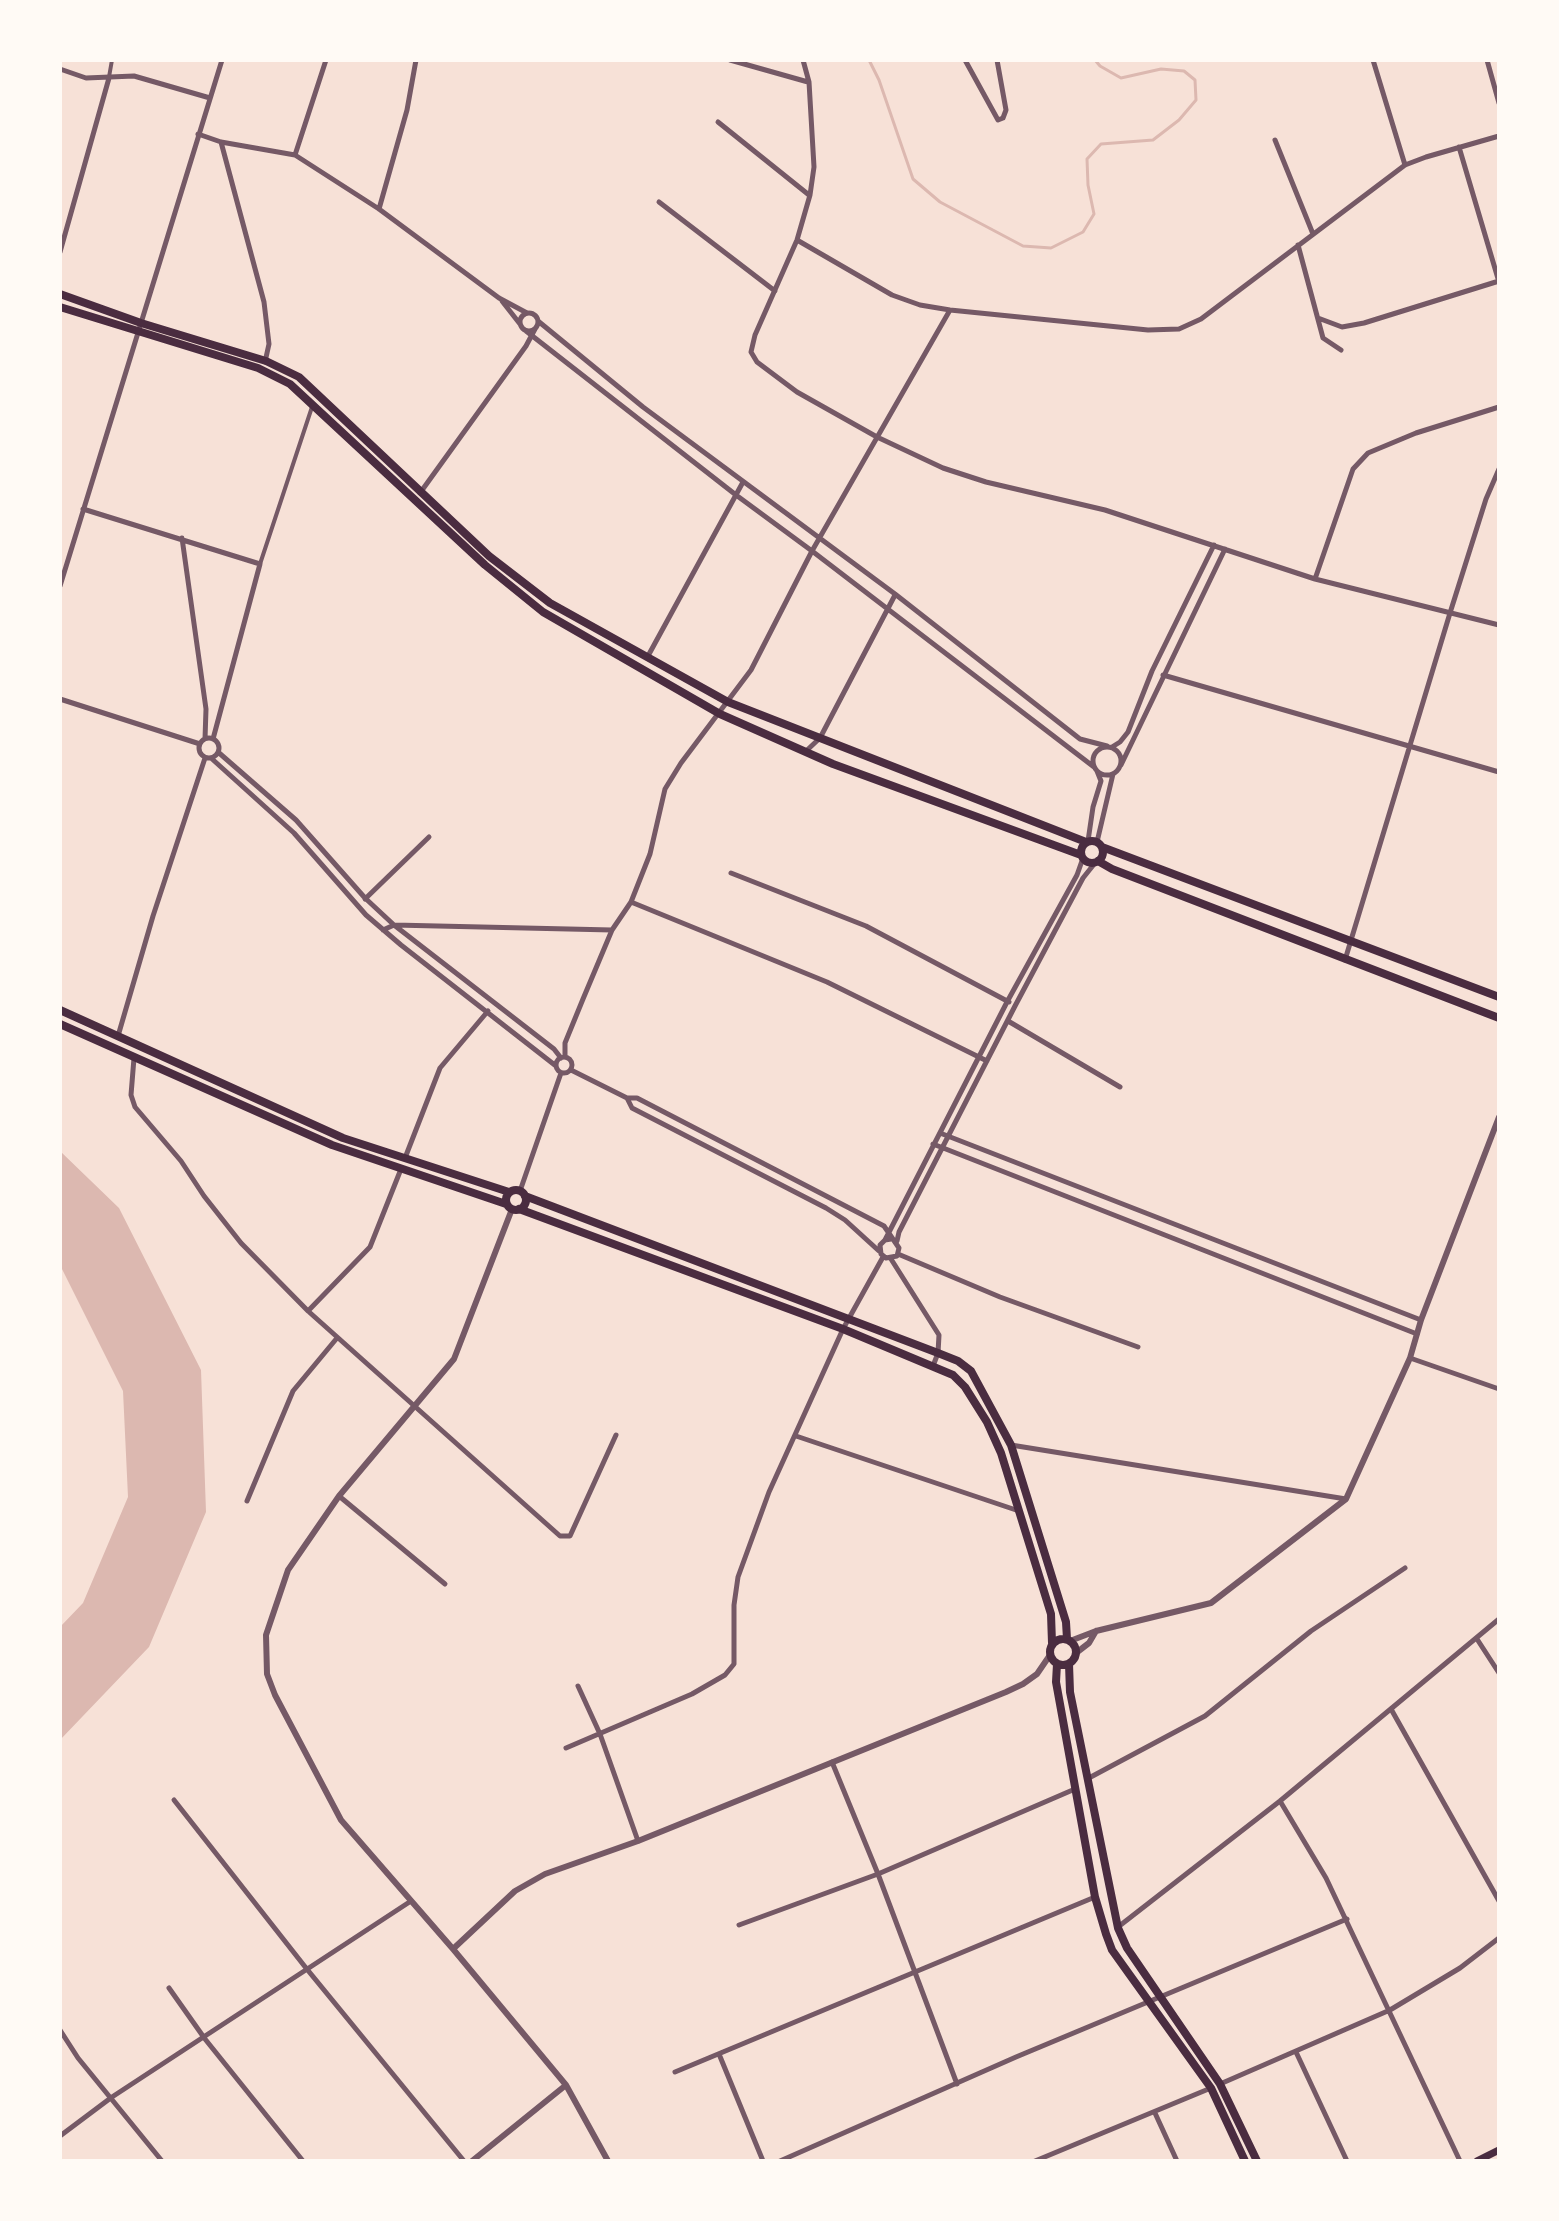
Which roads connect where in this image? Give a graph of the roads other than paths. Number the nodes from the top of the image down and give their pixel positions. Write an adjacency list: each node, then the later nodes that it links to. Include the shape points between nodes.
1 (112, 60): 12 (street)
2 (222, 60): 14 (street)
3 (326, 60): 22 (street)
4 (416, 60): 26 (street)
5 (730, 60): 13 (street)
6 (803, 60): 13 (street)
7 (965, 60): 8 (street, via 998,120 1006,110)
8 (997, 60)
9 (1373, 60): 23 (street)
10 (1487, 60): 15 (street)
11 (60, 69): 12 (street, via 86,78)
12 (109, 78): 14 (street, via 134,76); 30 (street)
13 (809, 82): 24 (street, via 814,167)
14 (210, 98): 17 (street)
15 (1499, 103)
16 (718, 122): 24 (street)
17 (198, 134): 20 (street); 40 (street)
18 (1499, 136): 21 (street)
19 (1275, 140): 27 (street)
20 (221, 142): 22 (street); 46 (street, via 264,302 269,344)
21 (1459, 147): 23 (street); 31 (street)
22 (295, 155): 26 (street)
23 (1405, 165): 27 (street)
24 (810, 195): 28 (street)
25 (659, 202): 32 (street)
26 (379, 209): 34 (street)
27 (1313, 234): 29 (street)
28 (797, 240): 32 (street); 36 (street, via 892,295)
29 (1298, 245): 36 (street, via 1201,319 1179,329); 38 (street)
30 (60, 252)
31 (1499, 282): 38 (street, via 1364,323 1342,327)
32 (775, 291): 49 (street, via 755,335 751,352 757,362 797,392)
33 (60, 294): 40 (main road)
34 (499, 298): 37 (street); 41 (street)
35 (60, 307): 42 (main road)
36 (950, 310): 49 (street)
37 (527, 313): 39 (street); 41 (street, via 522,316)
38 (1318, 318): 45 (street, via 1323,338)
39 (538, 321): 41 (street); 51 (street)
40 (141, 323): 42 (street); 46 (main road)
41 (527, 329): 43 (street); 44 (street); 44 (street)
42 (138, 333): 46 (main road); 54 (street)
43 (542, 344): 44 (street); 52 (street)
44 (526, 346): 53 (street)
45 (1341, 350)
46 (264, 365): 47 (main road); 53 (main road, via 299,377)
47 (313, 403): 53 (main road); 60 (street)
48 (1499, 407): 61 (street, via 1368,453 1353,469)
49 (877, 437): 56 (street); 57 (street, via 986,482 1105,510)
50 (1499, 469): 65 (street)
51 (743, 482): 52 (street); 56 (street)
52 (736, 495): 59 (street); 67 (street)
53 (417, 497): 67 (main road, via 550,603); 71 (main road, via 485,565 543,612)
54 (83, 509): 55 (street); 62 (street)
55 (182, 538): 60 (street); 73 (street, via 206,709)
56 (820, 538): 59 (street); 63 (street)
57 (1214, 545): 58 (street); 77 (street, via 1128,732)
58 (1225, 549): 61 (street); 68 (street)
59 (812, 551): 64 (street); 70 (street, via 751,670)
60 (260, 564): 74 (street)
61 (1315, 579): 65 (street)
62 (60, 586)
63 (895, 594): 64 (street); 77 (street, via 1080,739)
64 (887, 608): 72 (street); 82 (street)
65 (1450, 613): 66 (street); 76 (street)
66 (1499, 625)
67 (648, 656): 70 (main road)
68 (1163, 675): 76 (street); 81 (street)
69 (60, 699): 75 (street)
70 (728, 702): 71 (street); 72 (main road)
71 (720, 714): 79 (main road); 91 (street, via 665,789 650,854)
72 (820, 738): 79 (street); 86 (main road)
73 (205, 739): 74 (street); 75 (street)
74 (213, 739): 78 (street)
75 (200, 744): 80 (street)
76 (1410, 746): 83 (street); 95 (street)
77 (1110, 747): 81 (street, via 1119,752); 82 (street, via 1096,753)
78 (218, 752): 80 (street); 90 (street, via 296,820)
79 (804, 752): 87 (main road)
80 (208, 758): 93 (street, via 294,833); 105 (street)
81 (1121, 765): 84 (street)
82 (1096, 768): 84 (street); 86 (street, via 1101,781)
83 (1499, 772)
84 (1113, 774): 86 (street)
85 (429, 837): 90 (street)
86 (1093, 843): 87 (main road, via 1081,848); 88 (main road, via 1103,855); 95 (main road)
87 (1082, 856): 88 (main road); 98 (street, via 1077,875)
88 (1096, 862): 96 (main road); 99 (street)
89 (731, 873): 98 (street, via 866,926)
90 (365, 899): 92 (street)
91 (631, 902): 94 (street); 108 (street, via 827,982)
92 (394, 925): 93 (street); 94 (street); 107 (street)
93 (383, 930): 101 (street)
94 (612, 930): 107 (street)
95 (1351, 942): 96 (street); 97 (main road)
96 (1345, 960): 102 (main road)
97 (1499, 997)
98 (1007, 1002): 99 (street); 108 (street)
99 (1015, 1006): 103 (street)
100 (60, 1010): 105 (main road)
101 (488, 1011): 110 (street); 120 (street, via 440,1068)
102 (1499, 1018)
103 (1008, 1021): 109 (street); 113 (street)
104 (60, 1024): 106 (main road)
105 (118, 1036): 120 (main road, via 343,1138)
106 (134, 1057): 121 (main road, via 332,1145); 132 (street, via 135,1107 241,1243)
107 (563, 1057): 110 (street); 111 (street, via 572,1062)
108 (979, 1057): 109 (street); 116 (street)
109 (987, 1061): 117 (street)
110 (556, 1066): 112 (street)
111 (571, 1070): 112 (street); 114 (street)
112 (561, 1073): 123 (street)
113 (1120, 1087)
114 (627, 1098): 126 (street, via 637,1098); 129 (street, via 632,1108 826,1208)
115 (1499, 1117): 134 (street)
116 (940, 1133): 117 (street); 118 (street)
117 (948, 1136): 119 (street); 134 (street)
118 (933, 1144): 119 (street); 125 (street)
119 (942, 1147): 128 (street); 136 (street)
120 (405, 1158): 122 (main road)
121 (401, 1169): 124 (main road); 132 (street, via 370,1247)
122 (509, 1192): 123 (main road); 124 (main road)
123 (522, 1193): 124 (main road, via 524,1205); 133 (main road)
124 (513, 1208): 135 (main road); 143 (street, via 454,1359)
125 (898, 1212): 126 (street, via 893,1220); 127 (street)
126 (876, 1222): 127 (street)
127 (888, 1230): 128 (street)
128 (891, 1240): 129 (street, via 880,1245); 130 (street)
129 (881, 1254): 131 (street); 133 (street)
130 (898, 1254): 131 (street); 138 (street)
131 (891, 1259): 139 (street, via 939,1335)
132 (308, 1311): 137 (street)
133 (848, 1319): 135 (street); 139 (main road)
134 (1421, 1320): 136 (street)
135 (843, 1329): 141 (main road); 145 (street)
136 (1417, 1334): 140 (street)
137 (337, 1338): 143 (street); 149 (street, via 293,1391)
138 (1138, 1347)
139 (938, 1353): 141 (street); 146 (main road, via 971,1371)
140 (1410, 1358): 142 (street); 148 (street)
141 (933, 1366): 150 (main road, via 965,1387 987,1422)
142 (1499, 1389)
143 (415, 1409): 144 (street, via 560,1536 570,1536); 147 (street)
144 (616, 1435)
145 (796, 1436): 150 (street); 165 (street, via 738,1577 734,1664 692,1694)
146 (1011, 1445): 148 (street); 156 (main road)
147 (339, 1496): 152 (street); 175 (street, via 288,1570 266,1635 267,1674 341,1820)
148 (1346, 1499): 154 (street, via 1211,1603)
149 (247, 1501)
150 (1021, 1512): 157 (main road, via 1051,1614)
151 (1405, 1568): 168 (street, via 1311,1631 1205,1716)
152 (445, 1584)
153 (1499, 1619): 155 (street)
154 (1096, 1631): 156 (street); 158 (street)
155 (1477, 1639): 162 (street); 164 (street)
156 (1068, 1640): 157 (main road); 158 (main road)
157 (1052, 1643): 159 (main road)
158 (1076, 1653): 161 (main road)
159 (1050, 1655): 160 (main road); 167 (street, via 1023,1684)
160 (1057, 1664): 161 (main road); 169 (main road)
161 (1069, 1664): 168 (main road)
162 (1499, 1673)
163 (578, 1686): 165 (street)
164 (1391, 1709): 171 (street); 176 (street)
165 (600, 1734): 166 (street); 172 (street)
166 (566, 1748)
167 (832, 1762): 172 (street); 173 (street)
168 (1087, 1779): 179 (main road)
169 (1076, 1788): 173 (street); 174 (main road)
170 (174, 1800): 182 (street)
171 (1280, 1801): 177 (street); 179 (street)
172 (638, 1841): 181 (street, via 525,1885)
173 (878, 1874): 178 (street); 183 (street)
174 (1095, 1897): 183 (street); 186 (main road, via 1112,1950)
175 (411, 1901): 181 (street); 182 (street)
176 (1499, 1901)
177 (1347, 1919): 185 (street); 187 (street)
178 (739, 1925)
179 (1118, 1928): 185 (main road)
180 (1499, 1938): 187 (street)
181 (453, 1949): 195 (street)
182 (306, 1968): 189 (street); 204 (street)
183 (915, 1972): 191 (street); 193 (street)
184 (169, 1988): 189 (street)
185 (1162, 1997): 186 (street); 194 (main road)
186 (1150, 2003): 193 (street); 196 (main road)
187 (1390, 2010): 190 (street); 214 (street)
188 (60, 2030): 197 (street)
189 (205, 2039): 197 (street); 203 (street)
190 (1296, 2052): 194 (street); 213 (street)
191 (719, 2054): 192 (street); 207 (street)
192 (675, 2072)
193 (957, 2084): 208 (street)
194 (1220, 2084): 212 (main road)
195 (566, 2085): 205 (street); 206 (street)
196 (1211, 2088): 198 (street); 211 (main road)
197 (112, 2097): 199 (street); 202 (street)
198 (1155, 2113): 201 (street); 210 (street)
199 (60, 2136)
200 (1499, 2150): 215 (main road)
201 (1048, 2158): 209 (street)
202 (162, 2161)
203 (303, 2161)
204 (464, 2161)
205 (472, 2161)
206 (608, 2161)
207 (763, 2161)
208 (780, 2161)
209 (1035, 2161)
210 (1177, 2161)
211 (1245, 2161)
212 (1257, 2161)
213 (1347, 2161)
214 (1460, 2161)
215 (1477, 2161)

